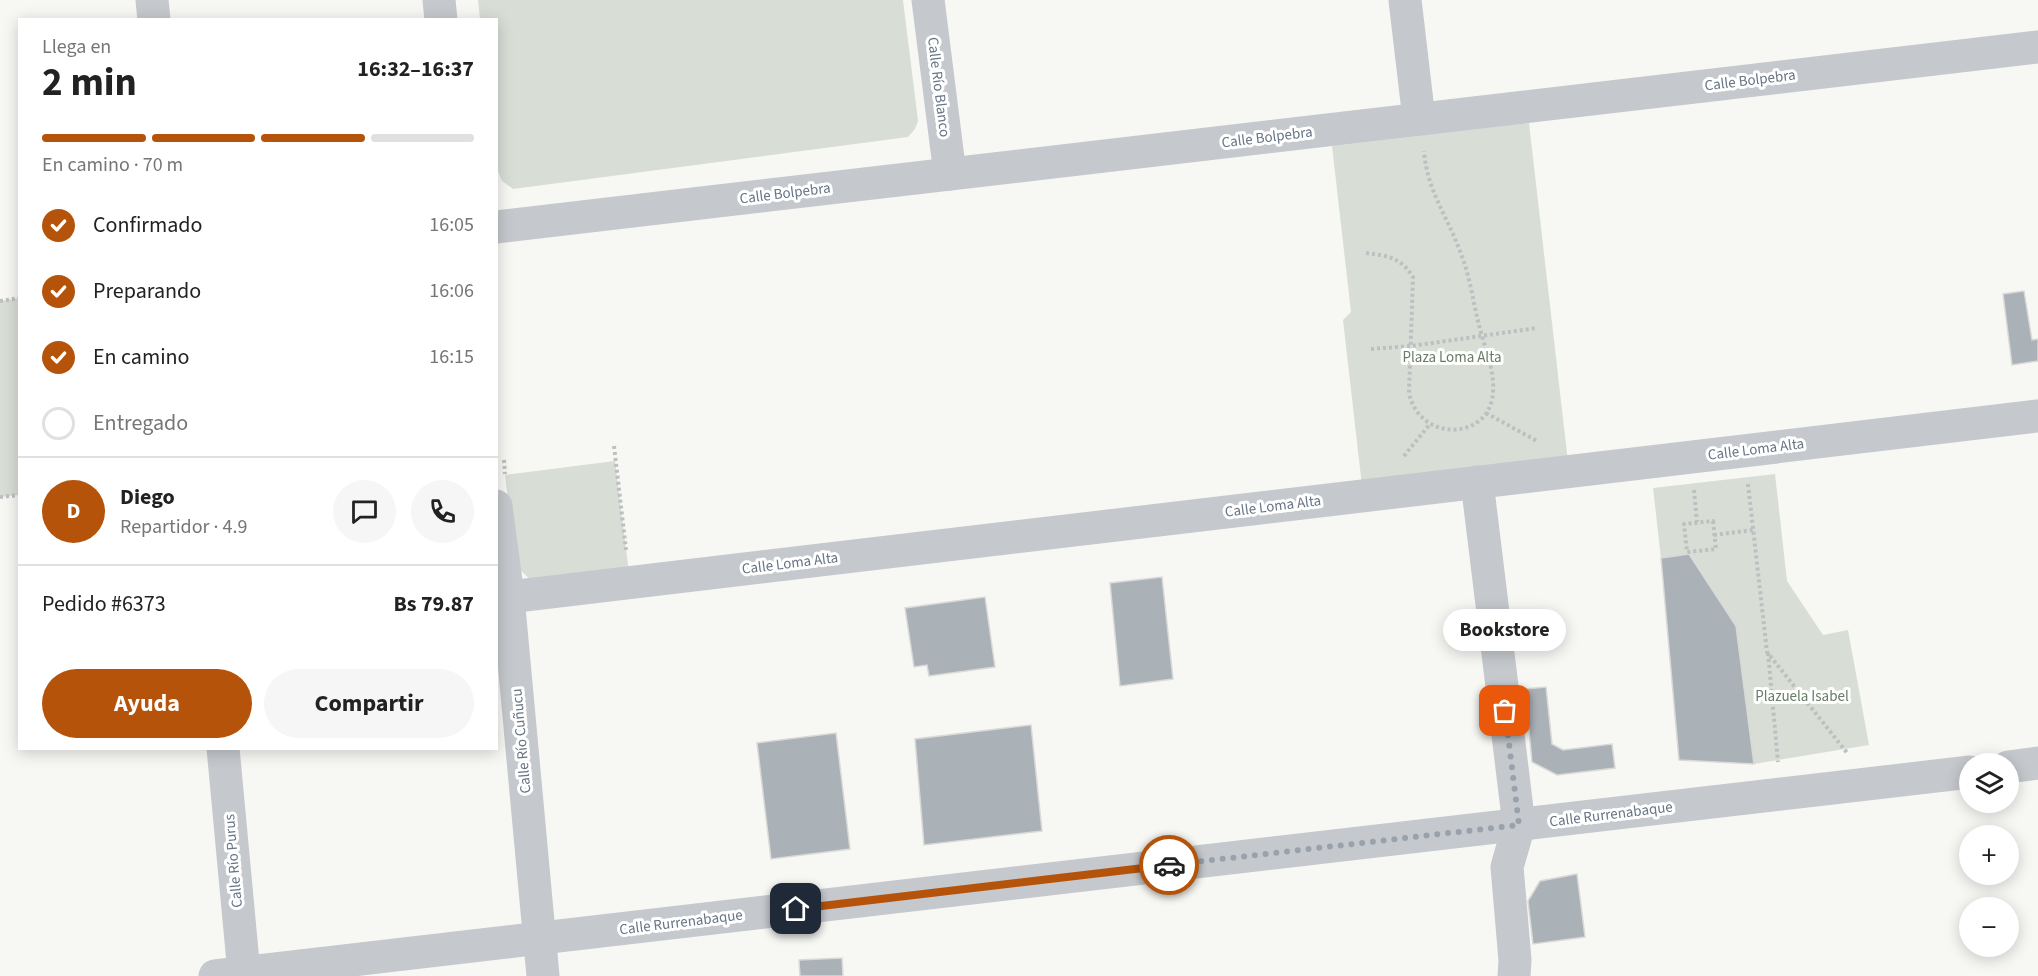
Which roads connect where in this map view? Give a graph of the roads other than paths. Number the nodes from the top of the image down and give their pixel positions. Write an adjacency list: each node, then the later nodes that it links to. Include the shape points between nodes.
1 (152, 0): 5 (street)
2 (439, 0): 6 (street)
3 (928, 0): 9 (street, Calle Río Blanco)
4 (1406, 0): 8 (street)
5 (154, 18)
6 (441, 18)
7 (2038, 47): 8 (street, Calle Bolpebra)
8 (1419, 119): 9 (street, Calle Bolpebra)
9 (950, 174): 10 (street, Calle Bolpebra)
10 (498, 227)
11 (2038, 416): 12 (street, Calle Loma Alta)
12 (1477, 482): 14 (street, Calle Loma Alta); 19 (street)
13 (498, 521): 14 (street, Calle Río Cuñucu)
14 (508, 597): 20 (street, Calle Río Cuñucu)
15 (222, 750): 21 (street, Calle Río Purus)
16 (2038, 763): 17 (street)
17 (2019, 766)
18 (1959, 773): 19 (street, Calle Rurrenabaque)
19 (1519, 825): 20 (street, Calle Rurrenabaque); 23 (street, via 1507,867)
20 (540, 938): 21 (street, Calle Rurrenabaque); 22 (street, Calle Río Cuñucu)
21 (229, 974)
22 (543, 976)
23 (1514, 976)

